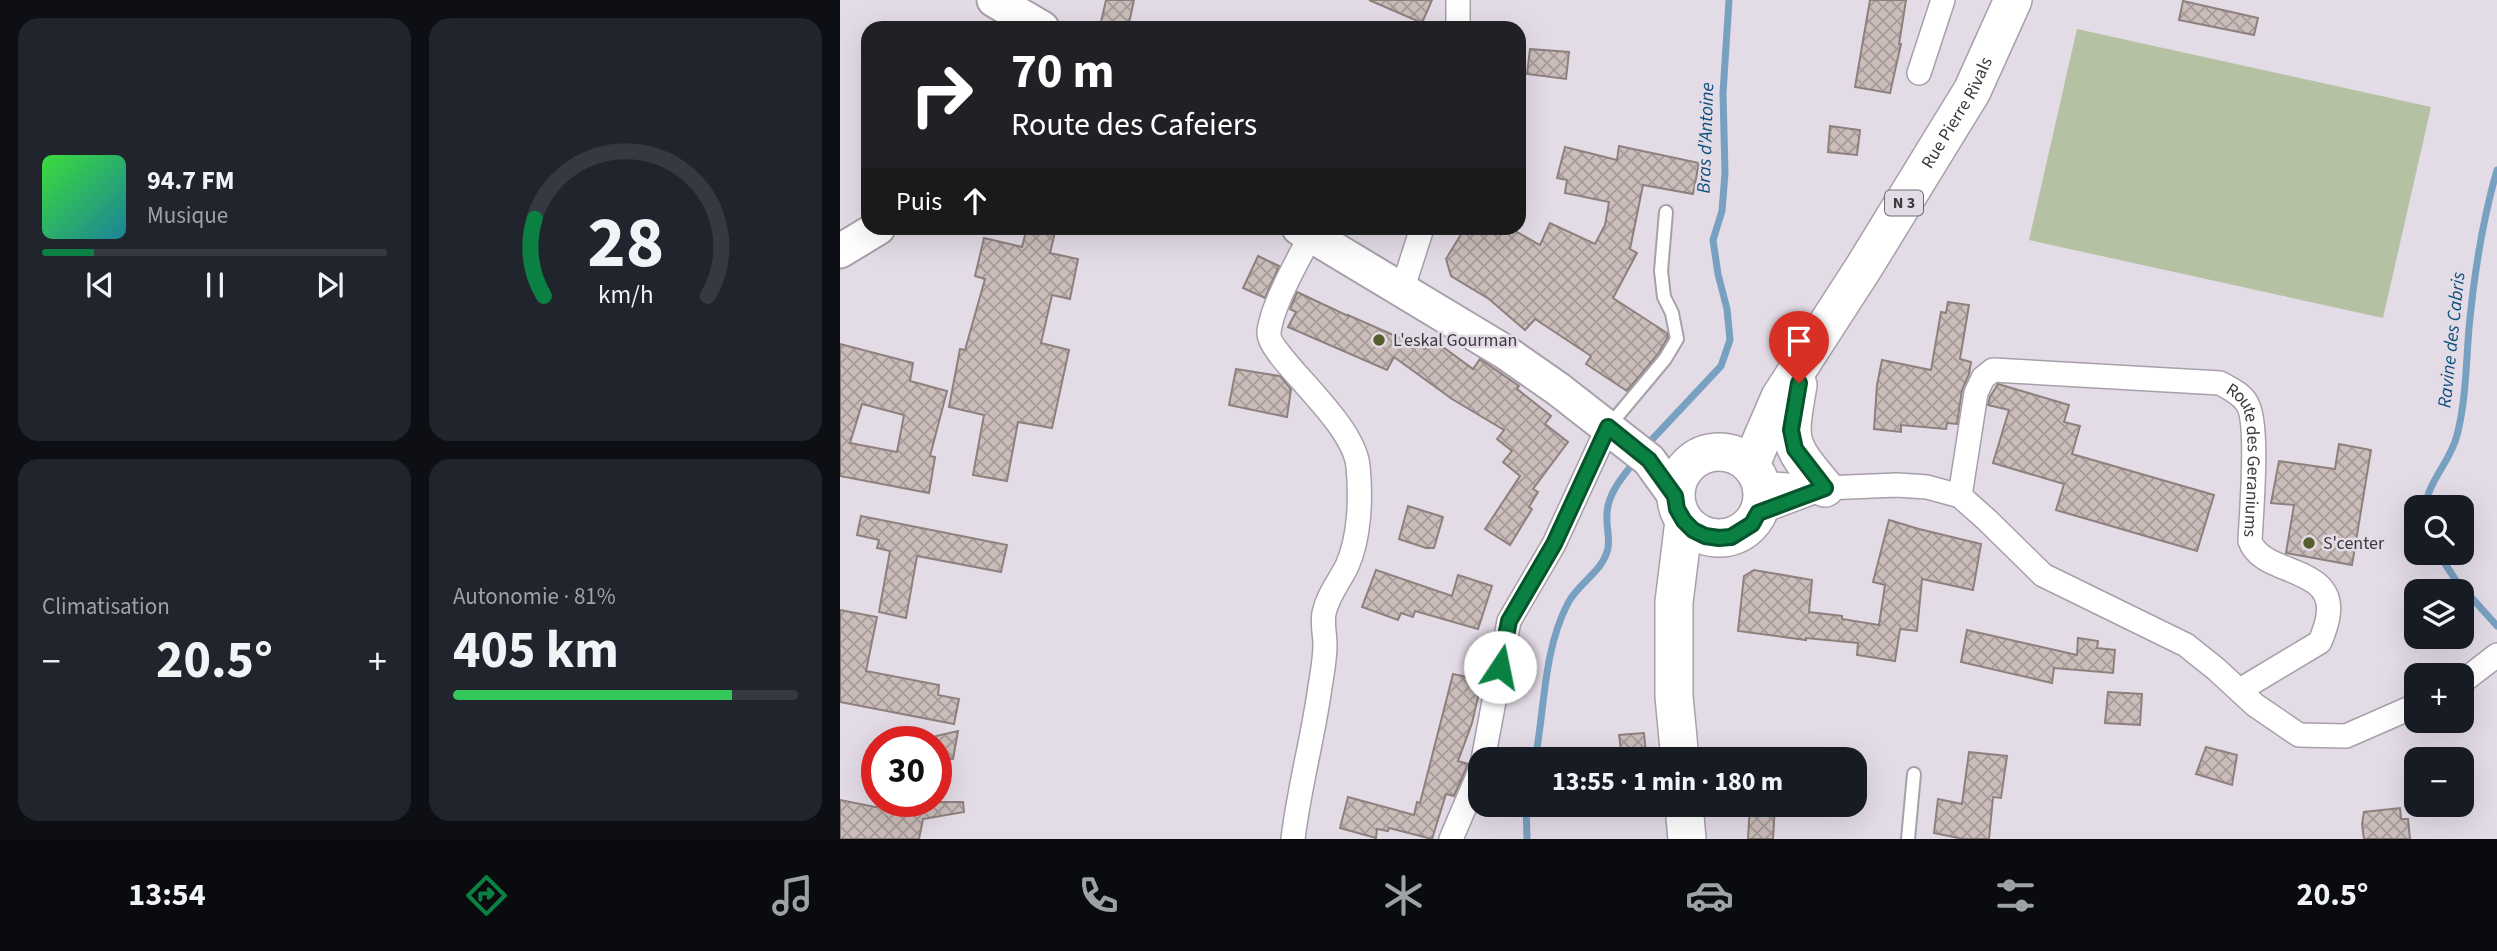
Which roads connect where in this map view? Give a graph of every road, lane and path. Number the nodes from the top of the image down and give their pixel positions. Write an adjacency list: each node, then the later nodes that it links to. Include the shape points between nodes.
1 (994, 0): 5 (street)
2 (1458, 0): 6 (street)
3 (1943, 0): 7 (street)
4 (2013, 0): 15 (main road, Rue Pierre Rivals / N 3, via 1972,91)
5 (1030, 21)
6 (1458, 21)
7 (1919, 73)
8 (1666, 212): 16 (lane, via 1661,271 1678,339)
9 (866, 235): 13 (street)
10 (1304, 235): 32 (street, via 1269,339 1350,440 1358,463 1360,499 1347,565 1324,614 1321,684)
11 (1312, 235): 14 (street)
12 (1420, 235): 14 (street)
13 (840, 251)
14 (1400, 288): 16 (street, via 1506,352)
15 (1803, 360): 17 (main road, Rue Pierre Rivals / N 3, via 1780,397); 18 (main road, N 3, via 1791,430 1795,449)
16 (1616, 432): 19 (street); 27 (street, via 1509,621)
17 (1748, 478): 18 (street); 19 (main road, N 3, via 1709,452 1695,458); 21 (main road, N 3, via 1752,524 1731,537)
18 (1825, 488): 20 (street, via 1897,485)
19 (1681, 495): 21 (main road, via 1693,530); 22 (main road, N 3)
20 (1960, 496): 25 (street, via 2043,575 2186,645); 25 (street, Route des Geraniums, via 1976,393 1993,370 2220,383 2236,392 2248,403 2253,426 2253,551 2308,577 2325,593 2329,614 2320,642)
21 (1719, 538): 22 (main road, N 3, via 1695,563)
22 (1674, 602): 28 (main road, N 3)
23 (2497, 655): 24 (street)
24 (2474, 673)
25 (2240, 691): 26 (street, via 2299,735 2346,736)
26 (2404, 711)
27 (1485, 747)
28 (1679, 747)
29 (1914, 774): 35 (lane)
30 (1468, 799): 33 (street)
31 (1685, 817): 34 (main road)
32 (1293, 839)
33 (1451, 839)
34 (1687, 839)
35 (1908, 839)

